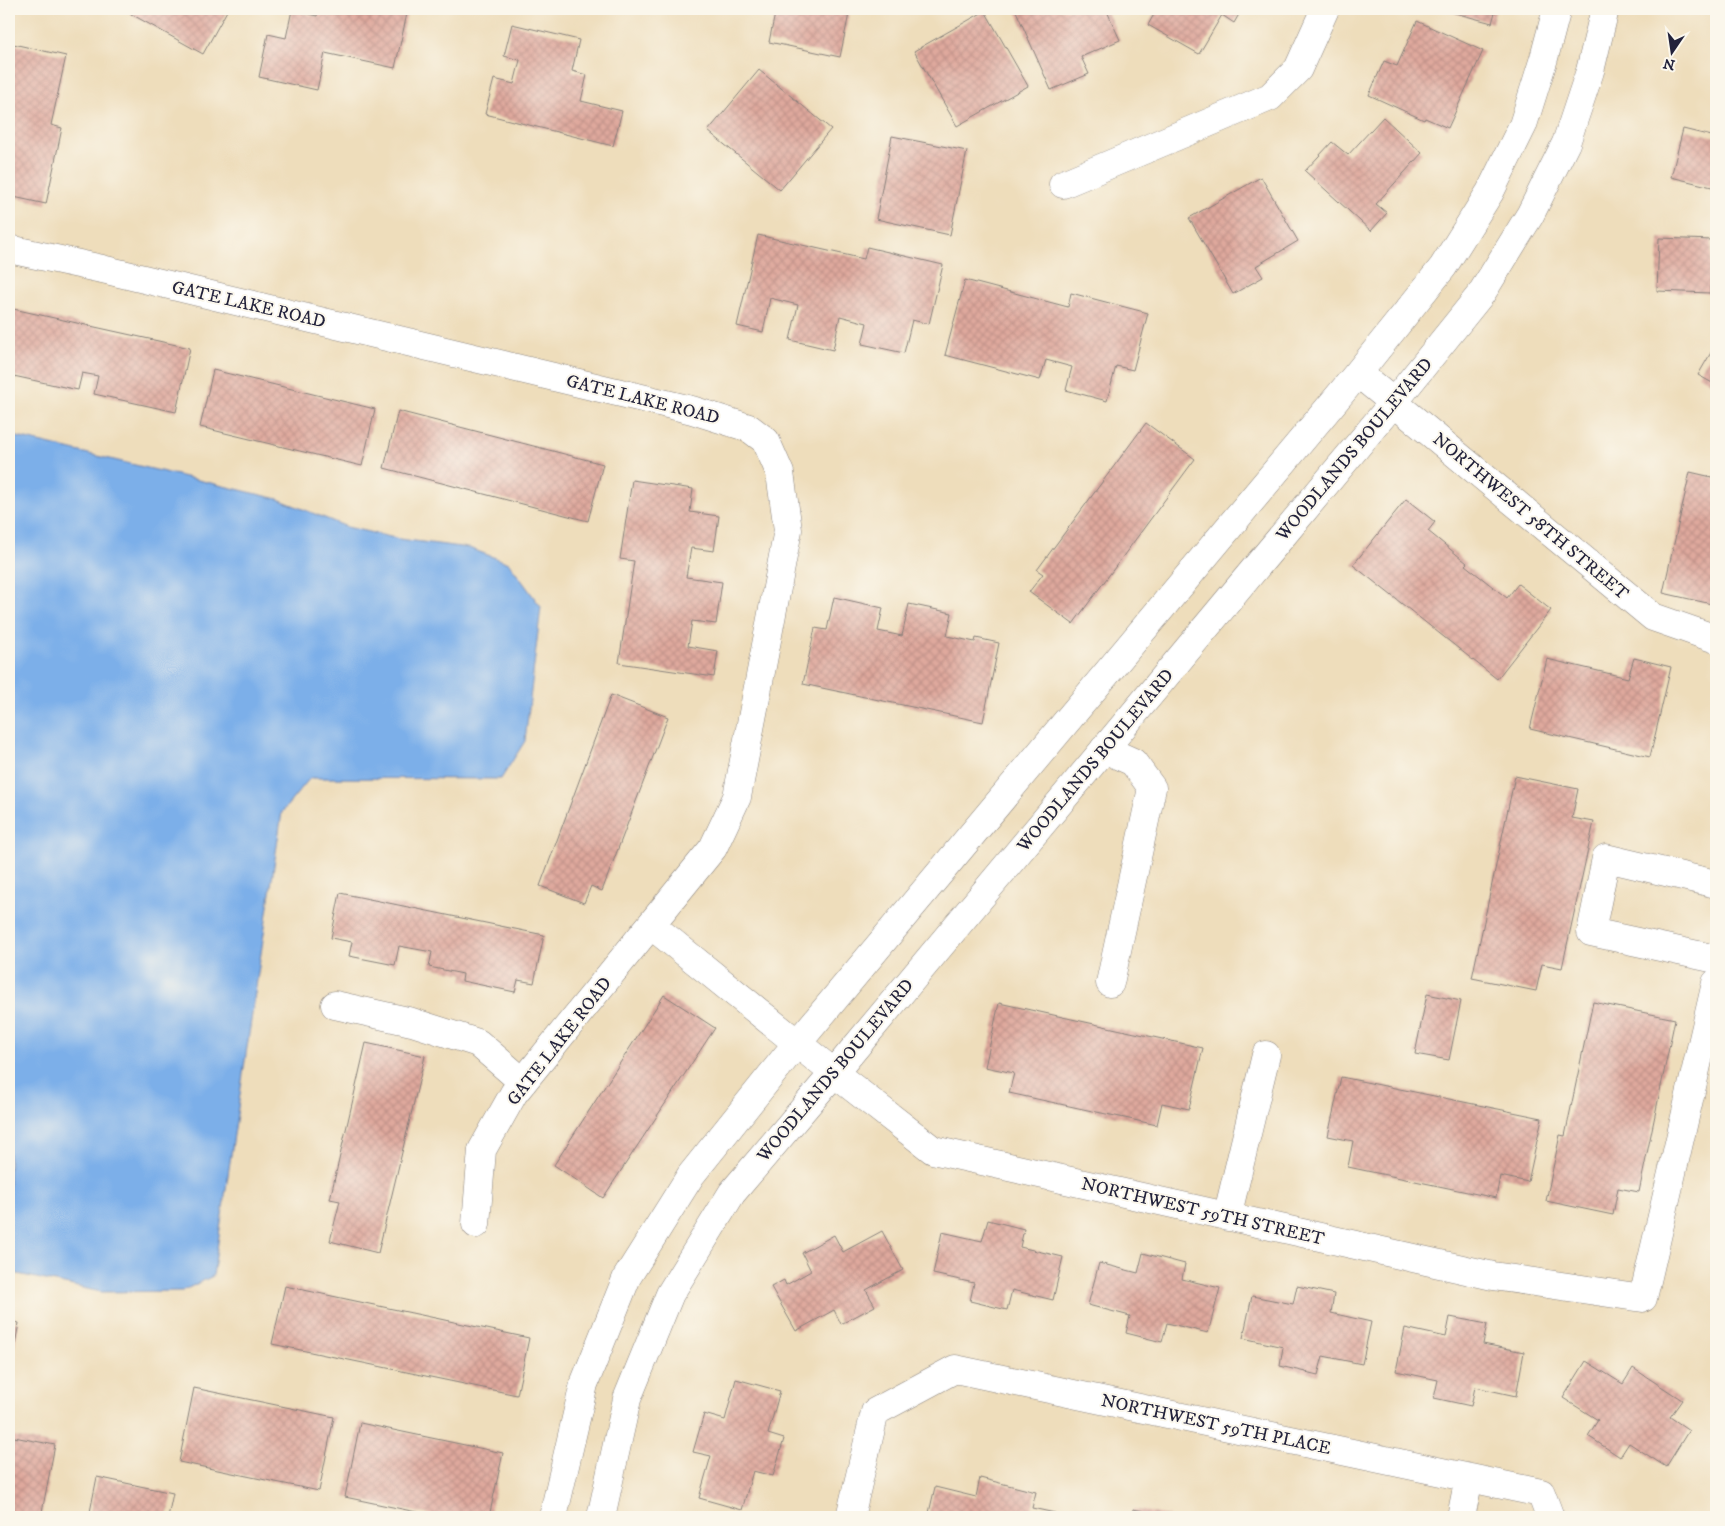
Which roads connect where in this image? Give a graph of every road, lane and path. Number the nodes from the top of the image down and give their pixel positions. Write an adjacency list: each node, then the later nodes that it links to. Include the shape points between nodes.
1 (1325, 9): 4 (street, via 1298,69 1270,97)
2 (1557, 9): 6 (street, via 1523,125 1490,192 1443,266)
3 (1605, 9): 7 (street, WOODLANDS BOULEVARD, via 1590,71 1566,143 1530,215 1481,294)
4 (1063, 184)
5 (9, 249): 11 (street, GATE LAKE ROAD, via 692,410 750,428 766,441 780,472 788,530 737,797 713,848)
6 (1358, 373): 7 (street, NORTHWEST 58TH STREET); 16 (street)
7 (1394, 402): 8 (street, NORTHWEST 58TH STREET, via 1653,616); 9 (street, WOODLANDS BOULEVARD)
8 (1716, 640)
9 (1104, 749): 13 (street, via 1133,762 1152,788); 18 (street, WOODLANDS BOULEVARD)
10 (1716, 884): 12 (street, via 1606,858 1591,932)
11 (651, 925): 16 (street); 19 (street, GATE LAKE ROAD)
12 (1716, 959)
13 (1110, 983)
14 (1716, 983): 20 (street, NORTHWEST 59TH STREET, via 1643,1298 1493,1276)
15 (335, 1005): 19 (street, via 412,1022 478,1043)
16 (797, 1044): 18 (street, NORTHWEST 59TH STREET); 23 (street, via 691,1175 627,1277 584,1384)
17 (1266, 1055): 20 (street)
18 (834, 1074): 20 (street, NORTHWEST 59TH STREET, via 933,1150); 24 (street, WOODLANDS BOULEVARD, via 732,1193 670,1294 627,1399)
19 (523, 1082): 21 (street, GATE LAKE ROAD, via 482,1150)
20 (1227, 1217)
21 (476, 1224)
22 (1469, 1478): 25 (street, NORTHWEST 59TH PLACE, via 955,1369 875,1412); 26 (street); 27 (street, NORTHWEST 59TH PLACE, via 1542,1493)
23 (553, 1517)
24 (601, 1517)
25 (850, 1517)
26 (1461, 1517)
27 (1550, 1517)

